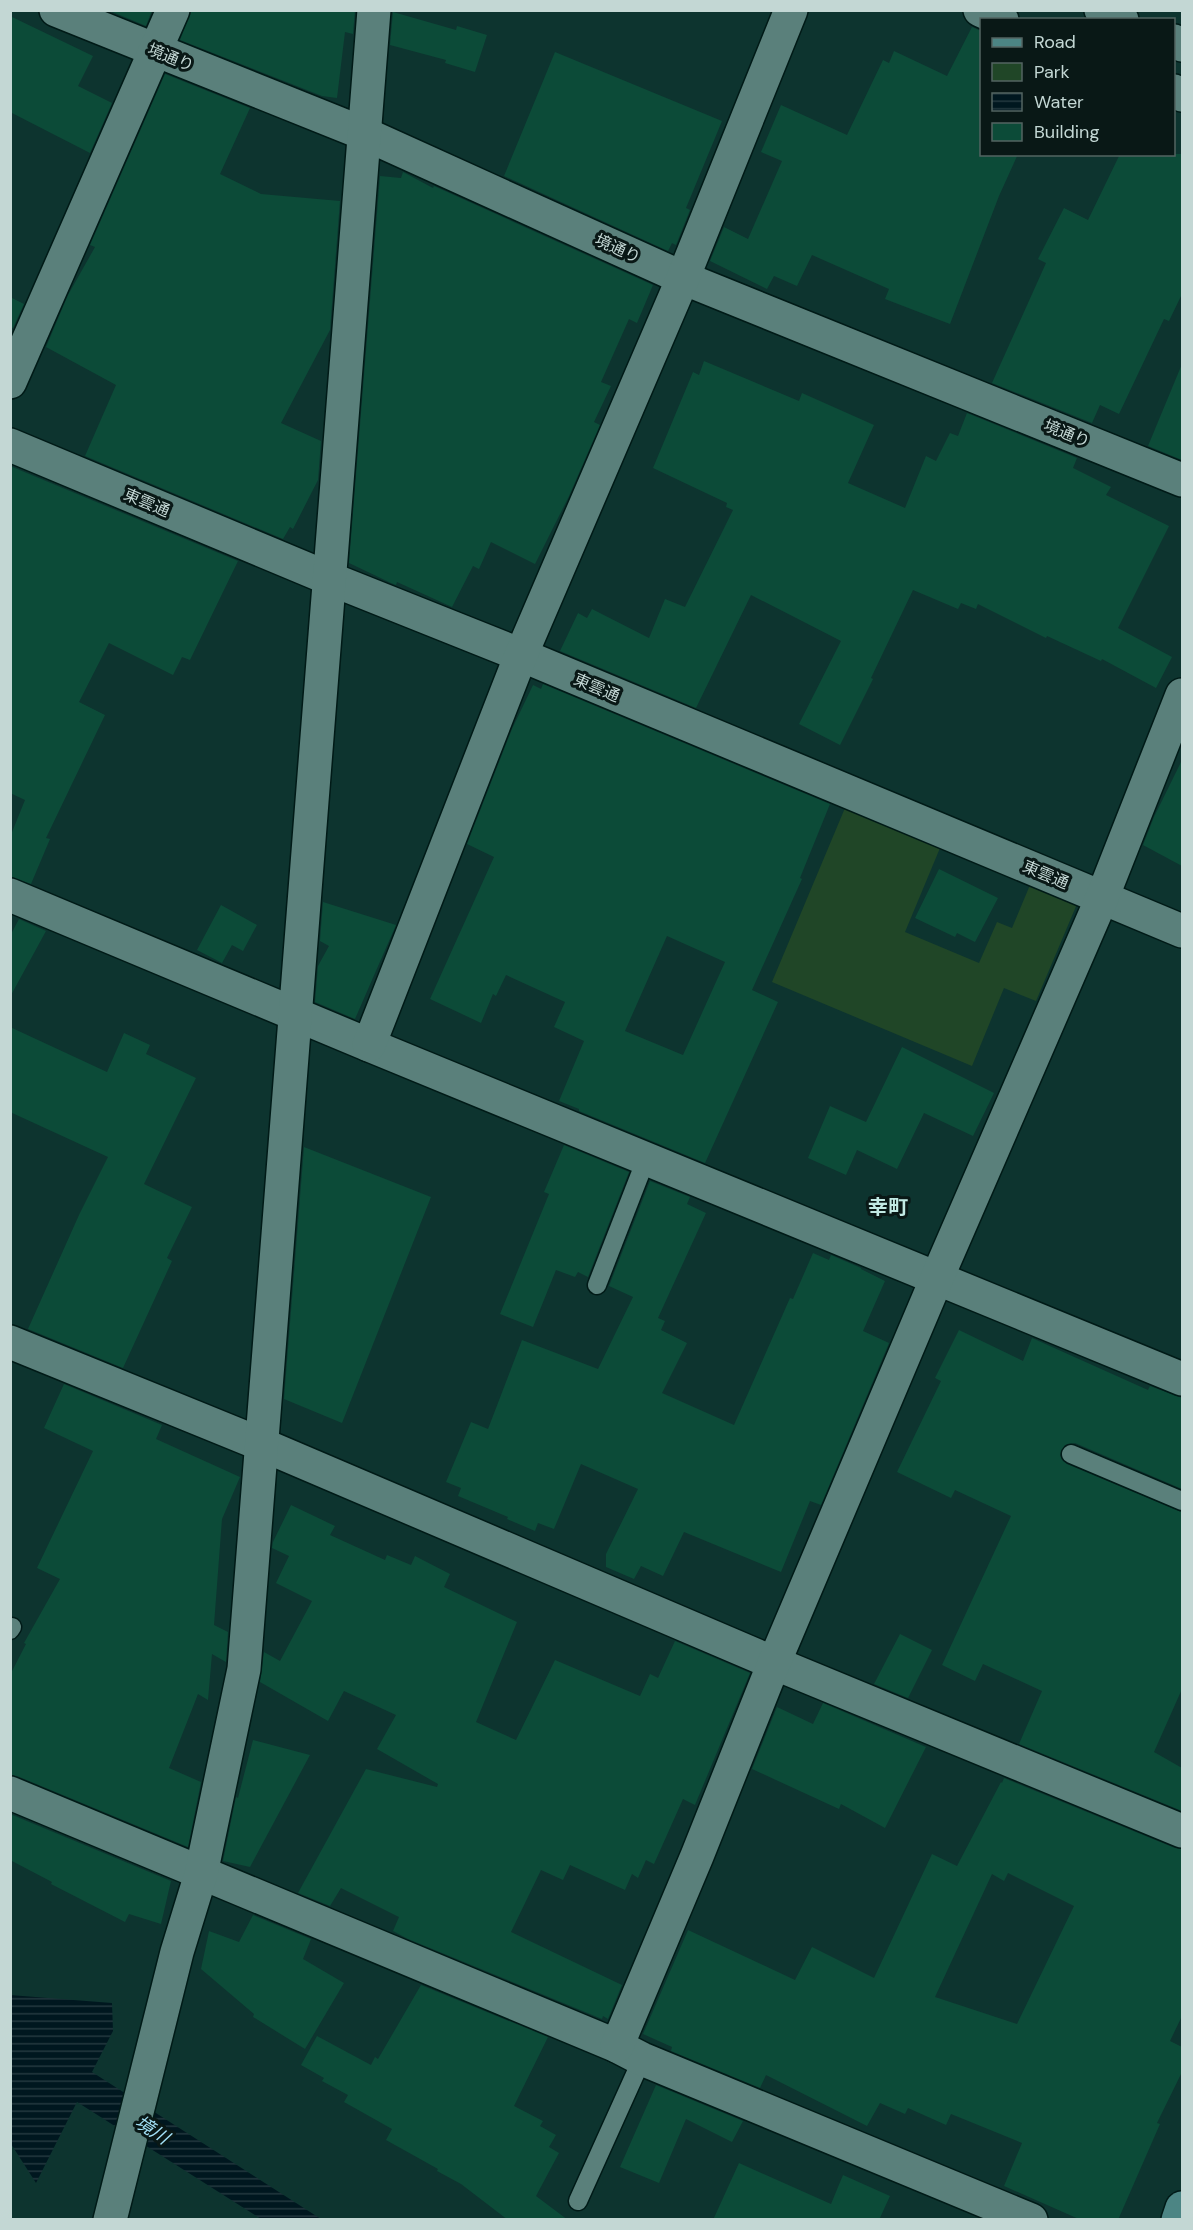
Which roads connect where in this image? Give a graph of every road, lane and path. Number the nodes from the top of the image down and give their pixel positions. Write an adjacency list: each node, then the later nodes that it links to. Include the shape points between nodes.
1 (56, 10): 9 (street, 境通り)
2 (173, 10): 9 (street)
3 (374, 10): 10 (street)
4 (791, 10): 11 (street)
5 (980, 10): 7 (street)
6 (1101, 10): 8 (street)
7 (998, 18)
8 (1118, 18)
9 (156, 51): 10 (street, 境通り); 12 (street)
10 (365, 134): 11 (street, 境通り); 15 (street)
11 (683, 278): 14 (street, 境通り); 16 (street)
12 (10, 382)
13 (10, 445): 15 (street, 東雲通)
14 (1182, 480)
15 (328, 578): 16 (street, 東雲通); 21 (street)
16 (521, 655): 19 (street, 東雲通); 22 (street)
17 (1182, 695): 19 (street)
18 (10, 895): 21 (street)
19 (1102, 898): 20 (street, 東雲通); 24 (street)
20 (1182, 932)
21 (296, 1015): 22 (street); 28 (street)
22 (369, 1045): 23 (street)
23 (646, 1159): 24 (street); 25 (lane)
24 (937, 1278): 27 (street); 31 (street)
25 (597, 1285)
26 (10, 1342): 28 (street)
27 (1182, 1379)
28 (263, 1445): 31 (street); 34 (street, via 244,1668)
29 (1071, 1454): 30 (lane)
30 (1182, 1501)
31 (774, 1663): 33 (street); 35 (street, via 697,1856)
32 (10, 1793): 34 (street)
33 (1182, 1831)
34 (201, 1874): 35 (street); 38 (street, via 177,1952)
35 (629, 2053): 36 (lane); 39 (street)
36 (578, 2201)
37 (1182, 2208): 40 (main road)
38 (110, 2220)
39 (1030, 2220)
40 (1178, 2220)

